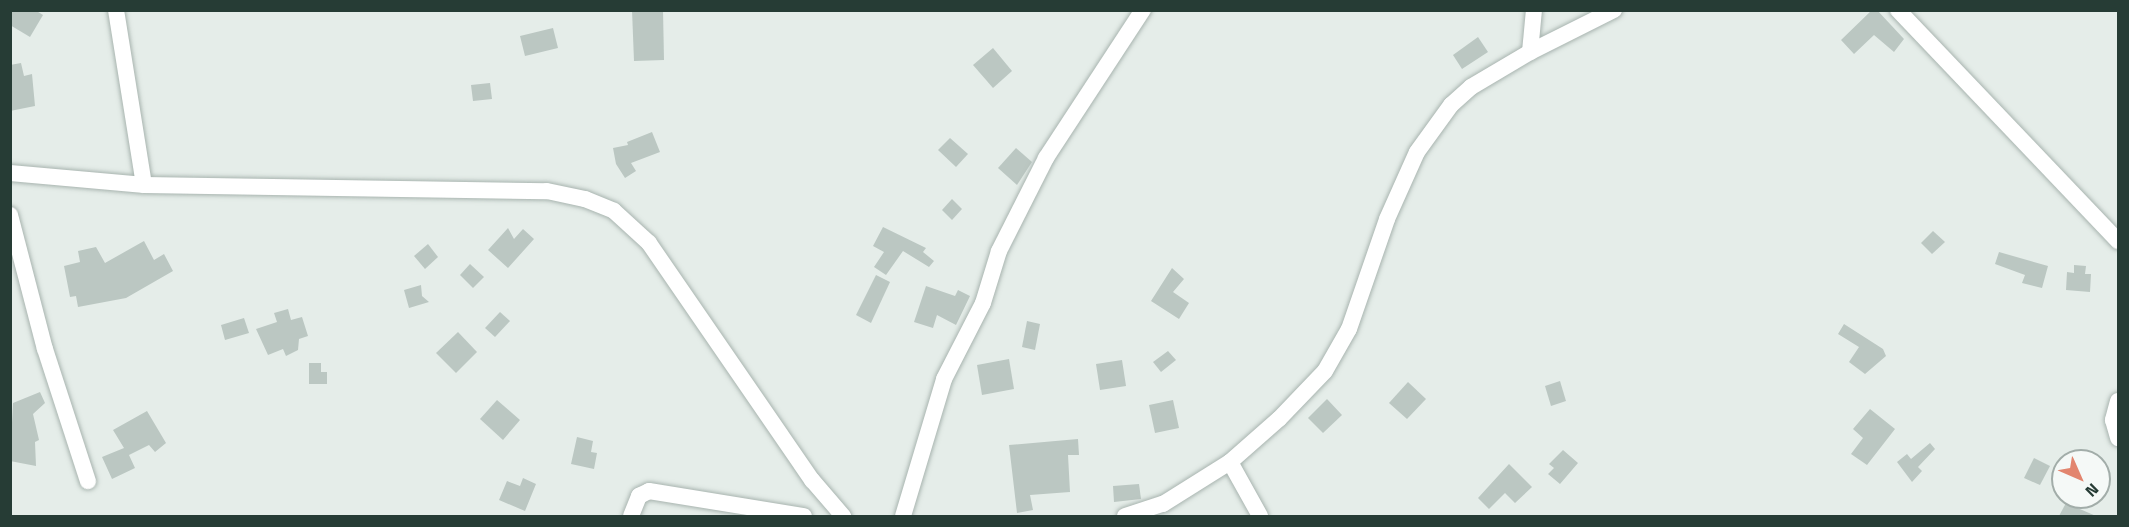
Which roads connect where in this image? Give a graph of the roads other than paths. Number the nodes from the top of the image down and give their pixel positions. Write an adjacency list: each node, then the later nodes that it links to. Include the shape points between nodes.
1 (116, 10): 8 (street)
2 (1143, 10): 18 (street, via 1046,159 999,251 983,303 944,379)
3 (1534, 10): 6 (street)
4 (1614, 10): 6 (street)
5 (1898, 10): 10 (street)
6 (1530, 52): 13 (street, via 1471,87 1432,127 1387,219 1348,329 1325,371 1280,420)
7 (10, 173): 8 (street)
8 (144, 185): 17 (street, via 547,190 614,211 655,252 812,480)
9 (10, 215): 14 (street, via 45,349)
10 (2118, 241)
11 (2118, 401): 12 (street, via 2113,420)
12 (2118, 438)
13 (1230, 462): 19 (street, via 1163,504); 20 (street)
14 (88, 481)
15 (631, 516): 16 (street, via 639,496 649,491)
16 (804, 516)
17 (843, 516)
18 (903, 516)
19 (1125, 516)
20 (1260, 516)

